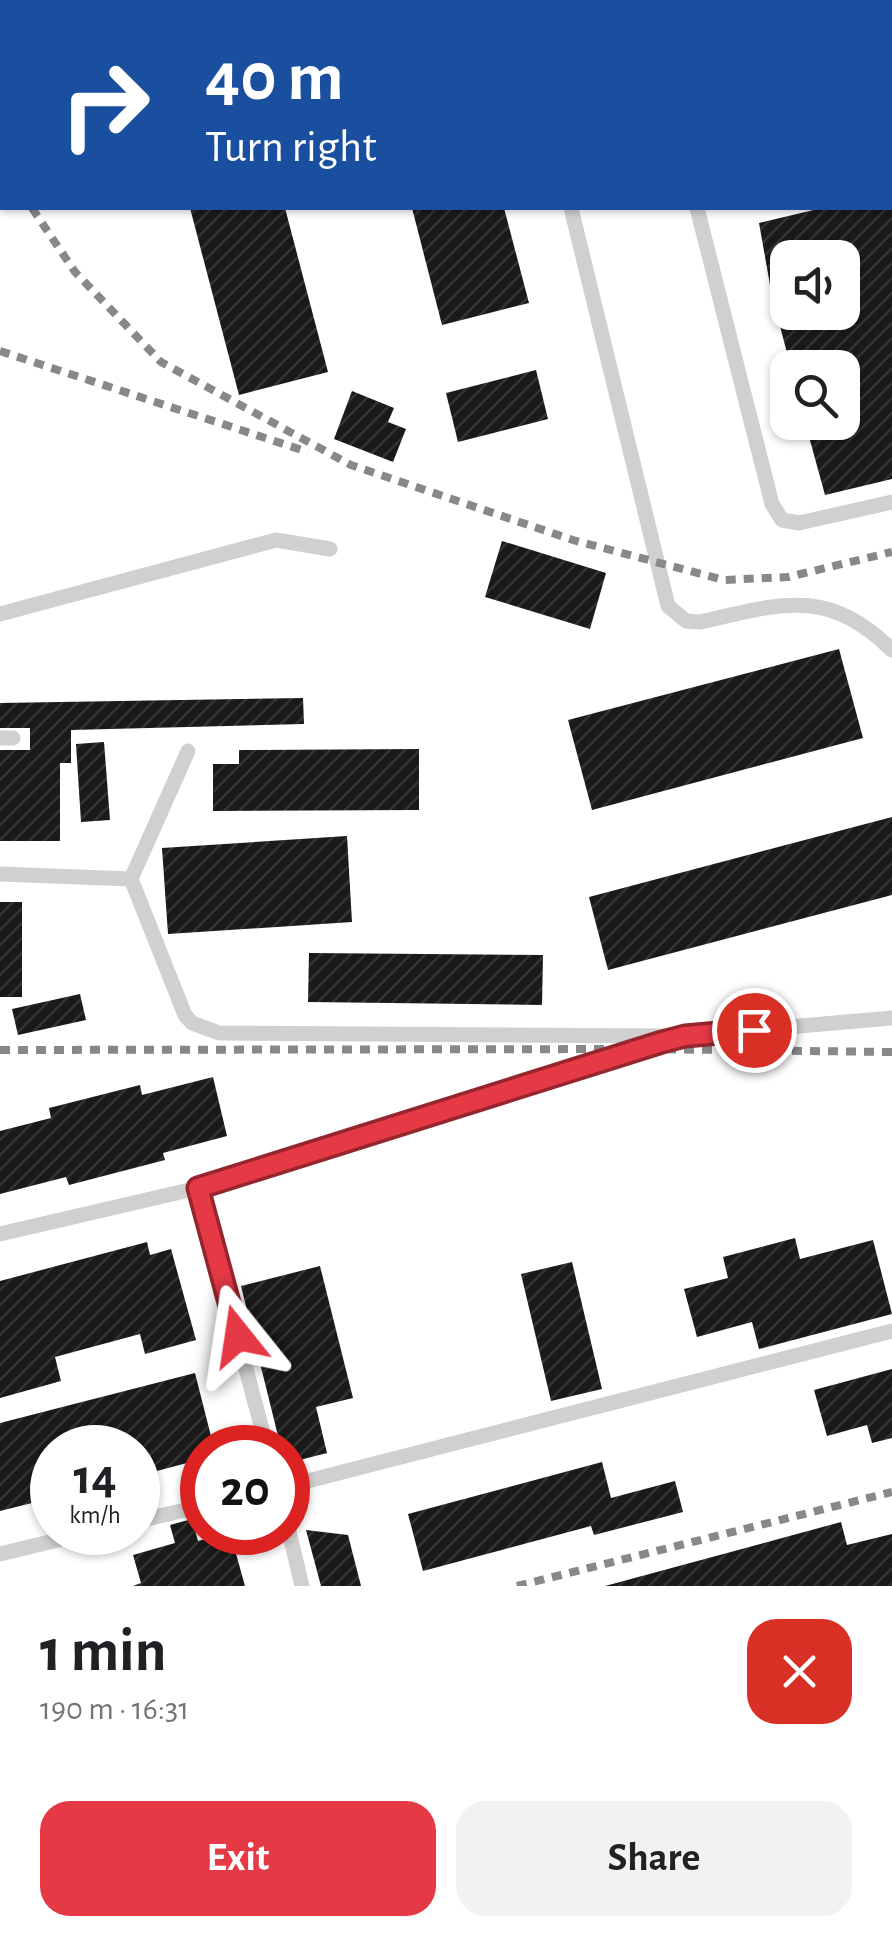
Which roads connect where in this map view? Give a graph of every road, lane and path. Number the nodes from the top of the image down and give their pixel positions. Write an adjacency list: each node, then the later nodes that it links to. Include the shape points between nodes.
1 (572, 210): 6 (lane, via 668,606 686,621 700,622 783,604 828,607 866,625)
2 (698, 210): 3 (lane, via 772,504 782,520 798,523)
3 (892, 502)
4 (330, 549): 5 (lane, via 276,540)
5 (0, 614)
6 (892, 650)
7 (188, 751): 9 (lane)
8 (0, 874): 9 (lane)
9 (131, 879): 11 (lane, via 186,1015 206,1030)
10 (892, 1018): 11 (lane)
11 (685, 1036): 12 (lane)
12 (198, 1188): 13 (lane); 15 (lane)
13 (0, 1234)
14 (892, 1331): 16 (lane)
15 (262, 1425)
16 (310, 1480)
17 (30, 1547): 18 (lane)
18 (0, 1554)
19 (295, 1555): 20 (lane)
20 (302, 1586)

